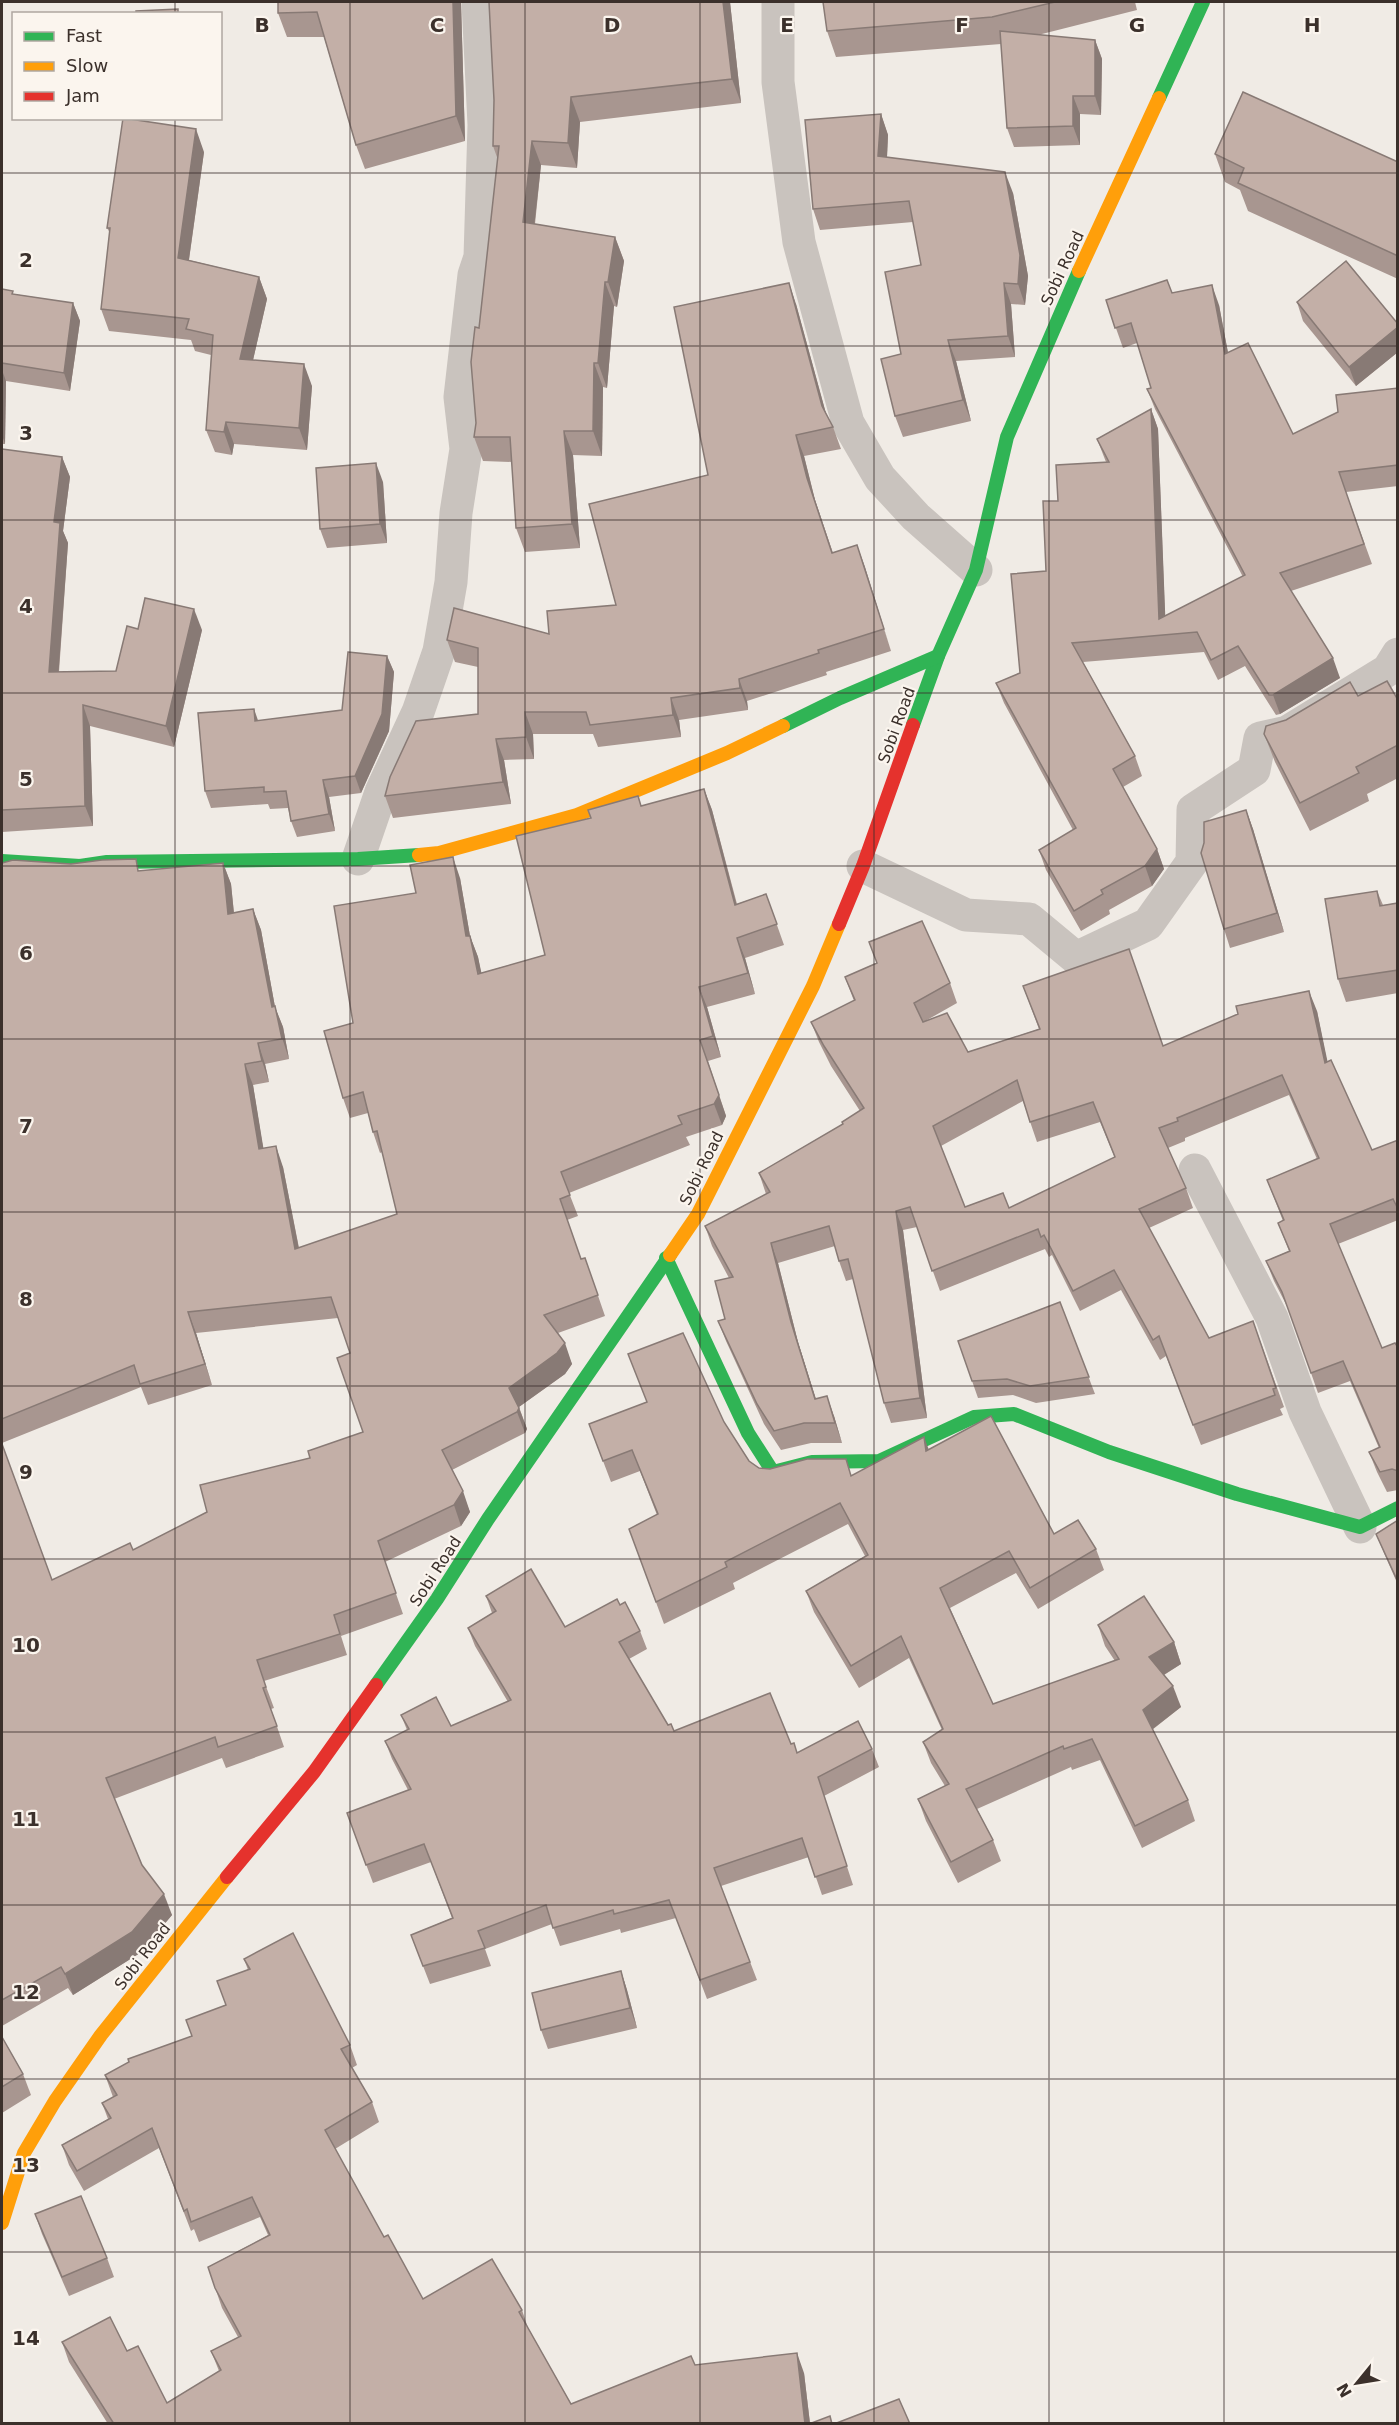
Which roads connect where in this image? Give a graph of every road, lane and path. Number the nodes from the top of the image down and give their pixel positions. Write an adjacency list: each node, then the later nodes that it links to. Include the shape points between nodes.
1 (478, 2): 7 (street, via 484,125 480,257 474,275 460,398 466,449 451,582 439,651)
2 (778, 2): 4 (street, via 778,82 799,242 848,423 880,478 916,517)
3 (1203, 2): 4 (main road, Sobi Road, via 1007,437)
4 (976, 570): 6 (main road, Sobi Road)
5 (1398, 654): 9 (street, via 1388,670 1287,732 1260,738 1254,770 1193,810 1192,862 1148,924 1076,958 1029,919 966,915)
6 (938, 656): 7 (main road, via 727,753 577,815 439,853); 9 (main road, Sobi Road)
7 (358, 859): 8 (main road, via 106,862 80,866)
8 (2, 861)
9 (863, 866): 11 (main road, Sobi Road, via 813,986 698,1214)
10 (1195, 1170): 13 (street, via 1272,1318 1305,1412)
11 (666, 1258): 13 (main road, via 748,1433 773,1472 812,1462 879,1461 974,1417 1014,1414 1109,1452 1237,1494); 14 (main road, Sobi Road, via 437,1599 314,1772 194,1917 54,2101 24,2153)
12 (1398, 1508): 13 (main road)
13 (1360, 1527)
14 (2, 2223)

